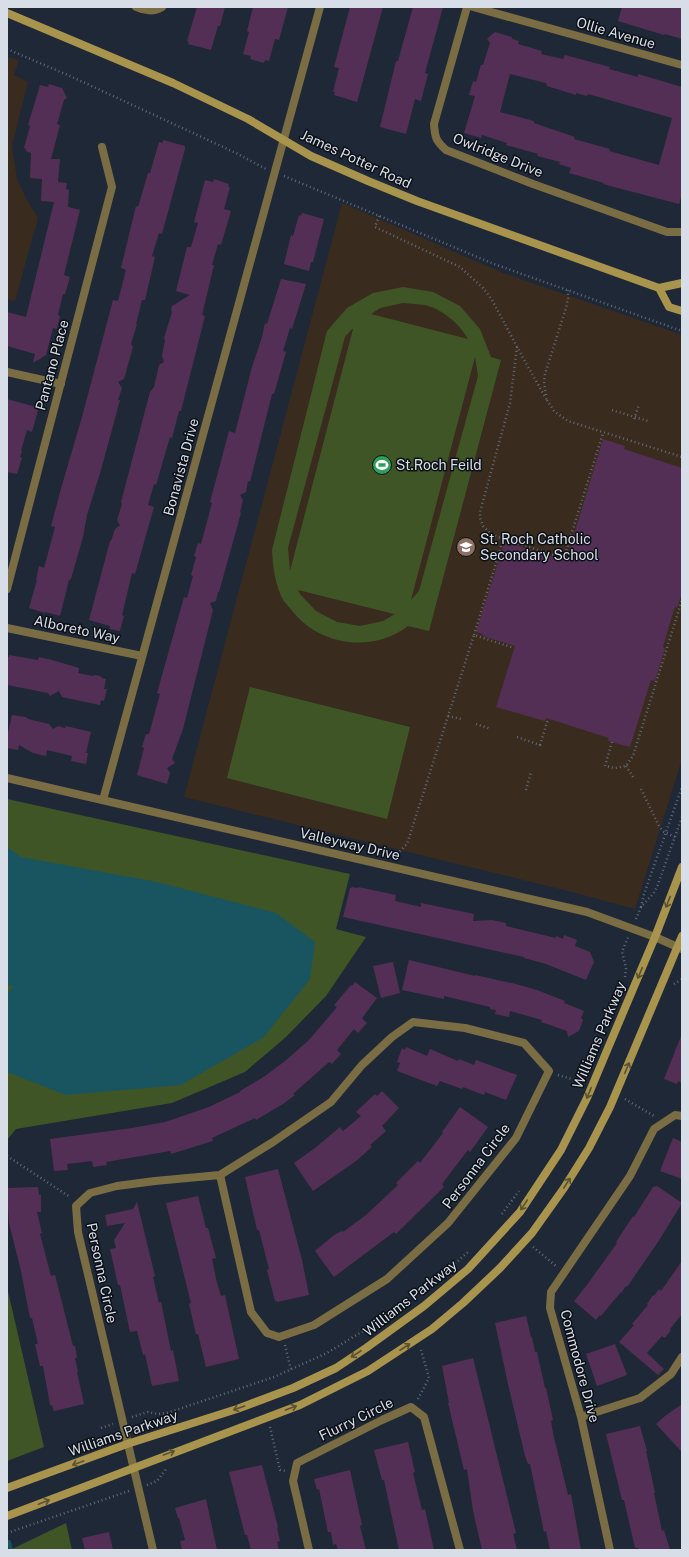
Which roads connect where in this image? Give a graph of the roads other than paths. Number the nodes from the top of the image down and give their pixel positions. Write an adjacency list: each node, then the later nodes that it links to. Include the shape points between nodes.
1 (136, 7): 2 (street, via 152,10)
2 (162, 7)
3 (320, 7): 8 (street, Bonavista Drive)
4 (467, 7): 10 (street, Owlridge Drive, via 434,124 439,143 446,150 555,192 667,232)
5 (473, 7): 7 (street, Ollie Avenue)
6 (7, 13): 8 (main road, James Potter Road, via 173,83)
7 (682, 65)
8 (285, 140): 12 (main road, James Potter Road, via 311,156 417,201); 18 (street, Bonavista Drive)
9 (102, 147): 15 (street, Pantano Place, via 112,187)
10 (682, 232)
11 (682, 283): 12 (main road)
12 (659, 288): 13 (main road, via 670,307)
13 (682, 311)
14 (7, 372): 15 (street)
15 (61, 384): 16 (street, Pantano Place)
16 (7, 589)
17 (7, 628): 18 (street, Alboreto Way)
18 (142, 656): 20 (street, Bonavista Drive)
19 (7, 778): 20 (street, Valleyway Drive)
20 (103, 800): 23 (street, Valleyway Drive, via 586,912)
21 (682, 866): 23 (main road, Williams Parkway, one-way to 23)
22 (682, 936): 24 (main road)
23 (655, 937): 24 (street, Valleyway Drive); 29 (main road, Williams Parkway, one-way to 29, via 561,1150 520,1212 468,1269 424,1306 336,1368 293,1388 237,1409)
24 (680, 948): 30 (main road, one-way to 24, via 306,1402 368,1371 432,1329 500,1268 532,1233 590,1148)
25 (682, 1116): 28 (street, Commodore Drive, via 676,1115 654,1129 630,1176 551,1292 550,1308)
26 (220, 1175): 26 (street, Personna Circle, via 251,1312 267,1333 279,1337 314,1326 387,1279 448,1223 516,1138 548,1071 524,1043 466,1028 413,1022 392,1036 362,1065 331,1102); 29 (street, Personna Circle, via 117,1186 90,1193 76,1206 78,1232)
27 (682, 1358): 28 (street, via 671,1374 640,1398)
28 (581, 1417): 36 (street, Commodore Drive)
29 (127, 1444): 30 (street); 31 (main road, Williams Parkway, one-way to 31)
30 (133, 1467): 32 (main road, one-way to 30); 33 (street)
31 (7, 1488)
32 (7, 1516)
33 (153, 1550)
34 (309, 1550): 35 (street, Flurry Circle, via 293,1481 297,1463 411,1407 424,1417)
35 (460, 1550)
36 (610, 1550)

